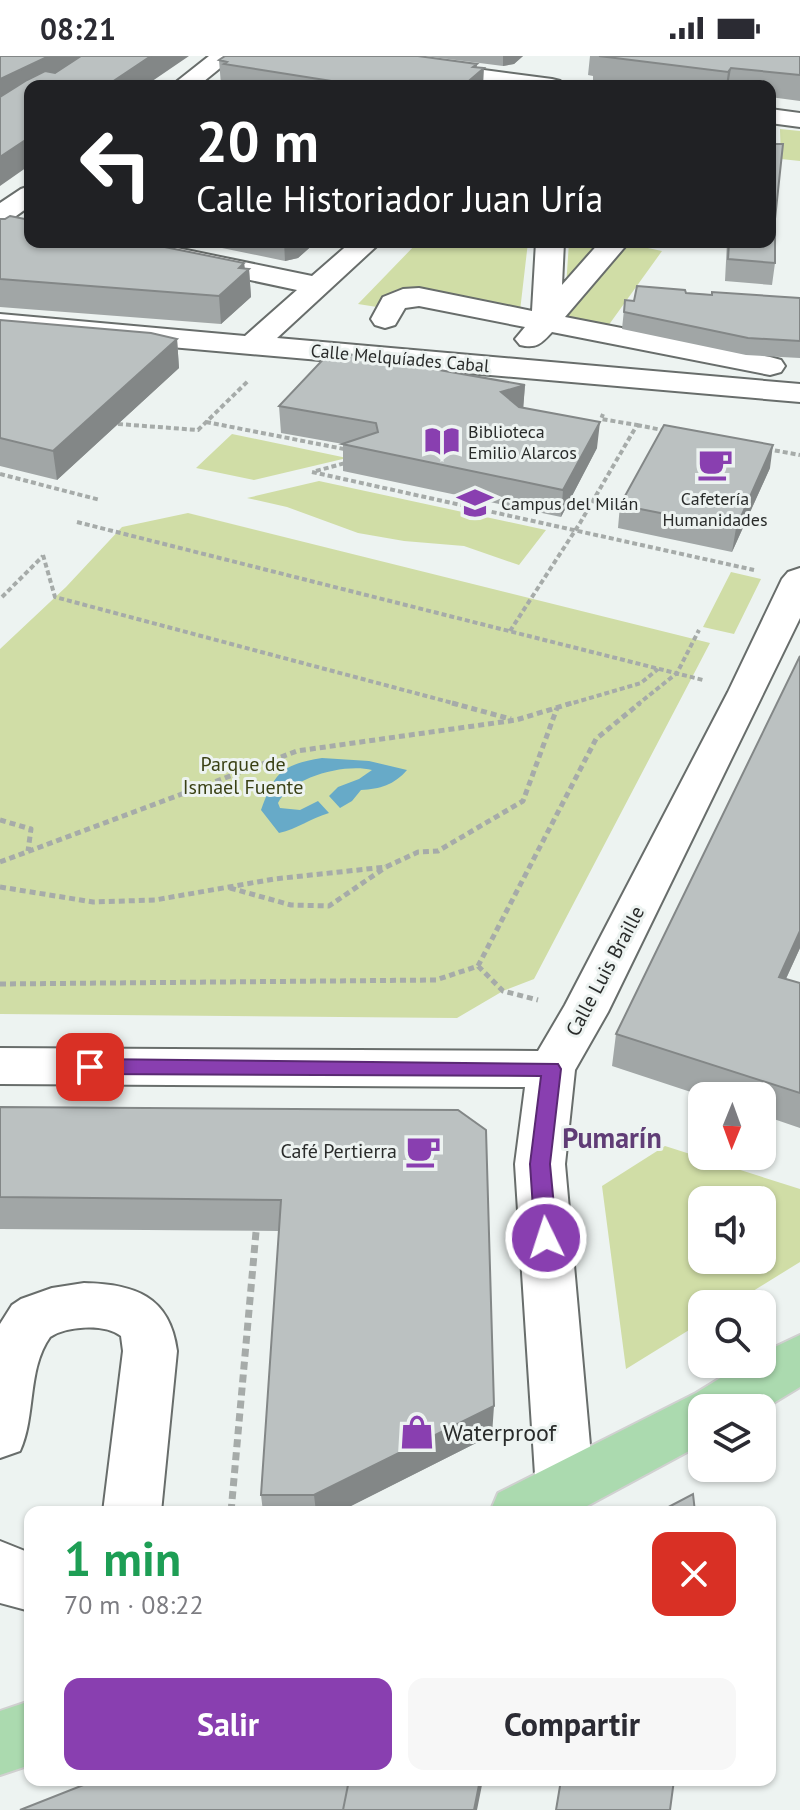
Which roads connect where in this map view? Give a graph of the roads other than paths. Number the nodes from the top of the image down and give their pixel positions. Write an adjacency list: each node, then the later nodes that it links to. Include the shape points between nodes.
1 (224, 56): 5 (street)
2 (328, 56): 6 (street)
3 (162, 75): 4 (street)
4 (178, 80)
5 (191, 80)
6 (545, 80)
7 (776, 117): 8 (street)
8 (800, 120)
9 (24, 199): 10 (street)
10 (0, 217): 11 (street)
11 (24, 224)
12 (138, 248): 16 (street)
13 (360, 248): 16 (street)
14 (550, 248): 18 (street)
15 (610, 248): 18 (street)
16 (318, 286): 20 (street)
17 (385, 319): 18 (street, via 393,303 419,297)
18 (546, 322): 21 (street); 22 (street)
19 (0, 323): 20 (street, Calle Melquíades Cabal)
20 (253, 344): 23 (street, Calle Melquíades Cabal)
21 (514, 356)
22 (800, 371)
23 (800, 393)
24 (798, 582): 26 (street, Calle Luis Braille, via 592,998)
25 (0, 1066): 26 (street)
26 (551, 1069): 31 (street, Calle Luis Braille, via 540,1164)
27 (800, 1359): 28 (main road)
28 (741, 1394)
29 (688, 1423): 31 (main road)
30 (0, 1433): 32 (street, via 18,1341 32,1319 58,1307 115,1308 136,1316 148,1335 150,1351)
31 (542, 1501)
32 (133, 1506)
33 (0, 1570): 34 (street)
34 (24, 1581)
35 (24, 1735): 36 (main road)
36 (0, 1743)

